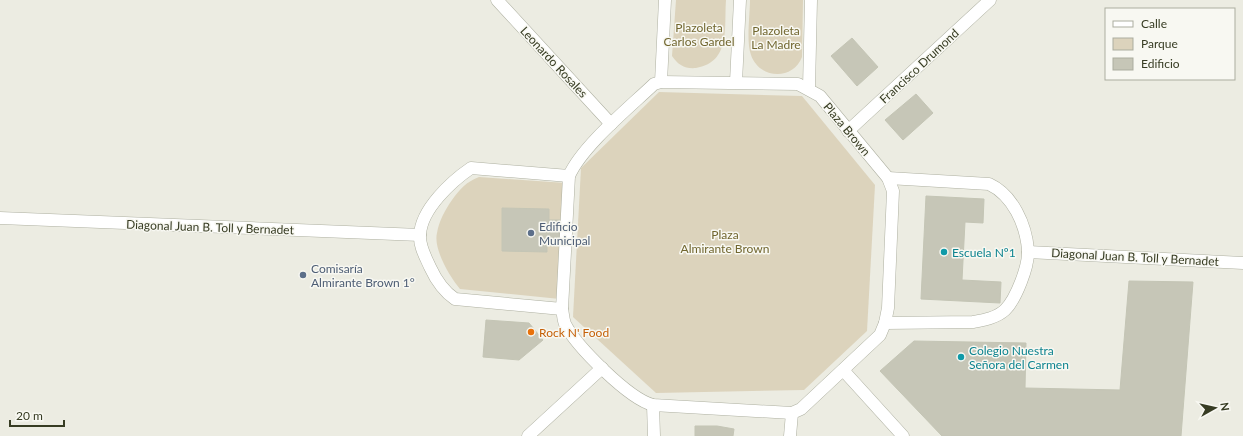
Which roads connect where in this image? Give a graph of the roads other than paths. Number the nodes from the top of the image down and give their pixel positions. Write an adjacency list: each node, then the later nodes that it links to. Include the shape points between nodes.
1 (497, 0): 9 (street, Leonardo Rosales)
2 (665, 0): 6 (street)
3 (740, 0): 7 (street)
4 (811, 0): 8 (street)
5 (990, 0): 10 (street, Francisco Drumond)
6 (662, 82): 7 (street, Plaza Brown); 9 (street, via 654,84)
7 (736, 82): 8 (street, Plaza Brown, via 798,84)
8 (809, 88): 10 (street, Plaza Brown, via 820,96)
9 (611, 124): 11 (street, via 574,164)
10 (848, 131): 12 (street, Plaza Brown)
11 (569, 176): 14 (street, via 471,168 452,182 438,198 424,220); 17 (street)
12 (888, 178): 15 (street, via 989,184 998,188 1006,194 1020,219); 18 (street, Plaza Brown, via 894,198)
13 (0, 218): 14 (street, Diagonal Juan B. Toll y Bernadet)
14 (420, 235): 17 (street, via 424,253 433,273 446,293 454,299)
15 (1028, 252): 16 (street, Diagonal Juan B. Toll y Bernadet); 18 (street, via 1019,286 1011,304 996,316 973,322)
16 (1243, 263)
17 (562, 309): 19 (street, via 564,323)
18 (885, 323): 20 (street, Plaza Brown, via 880,335)
19 (602, 368): 21 (street, via 631,395 643,403); 23 (street)
20 (843, 370): 22 (street, Plaza Brown, via 801,409); 26 (street)
21 (652, 405): 22 (street); 24 (street)
22 (792, 414): 25 (street)
23 (528, 436)
24 (654, 436)
25 (790, 436)
26 (903, 436)

